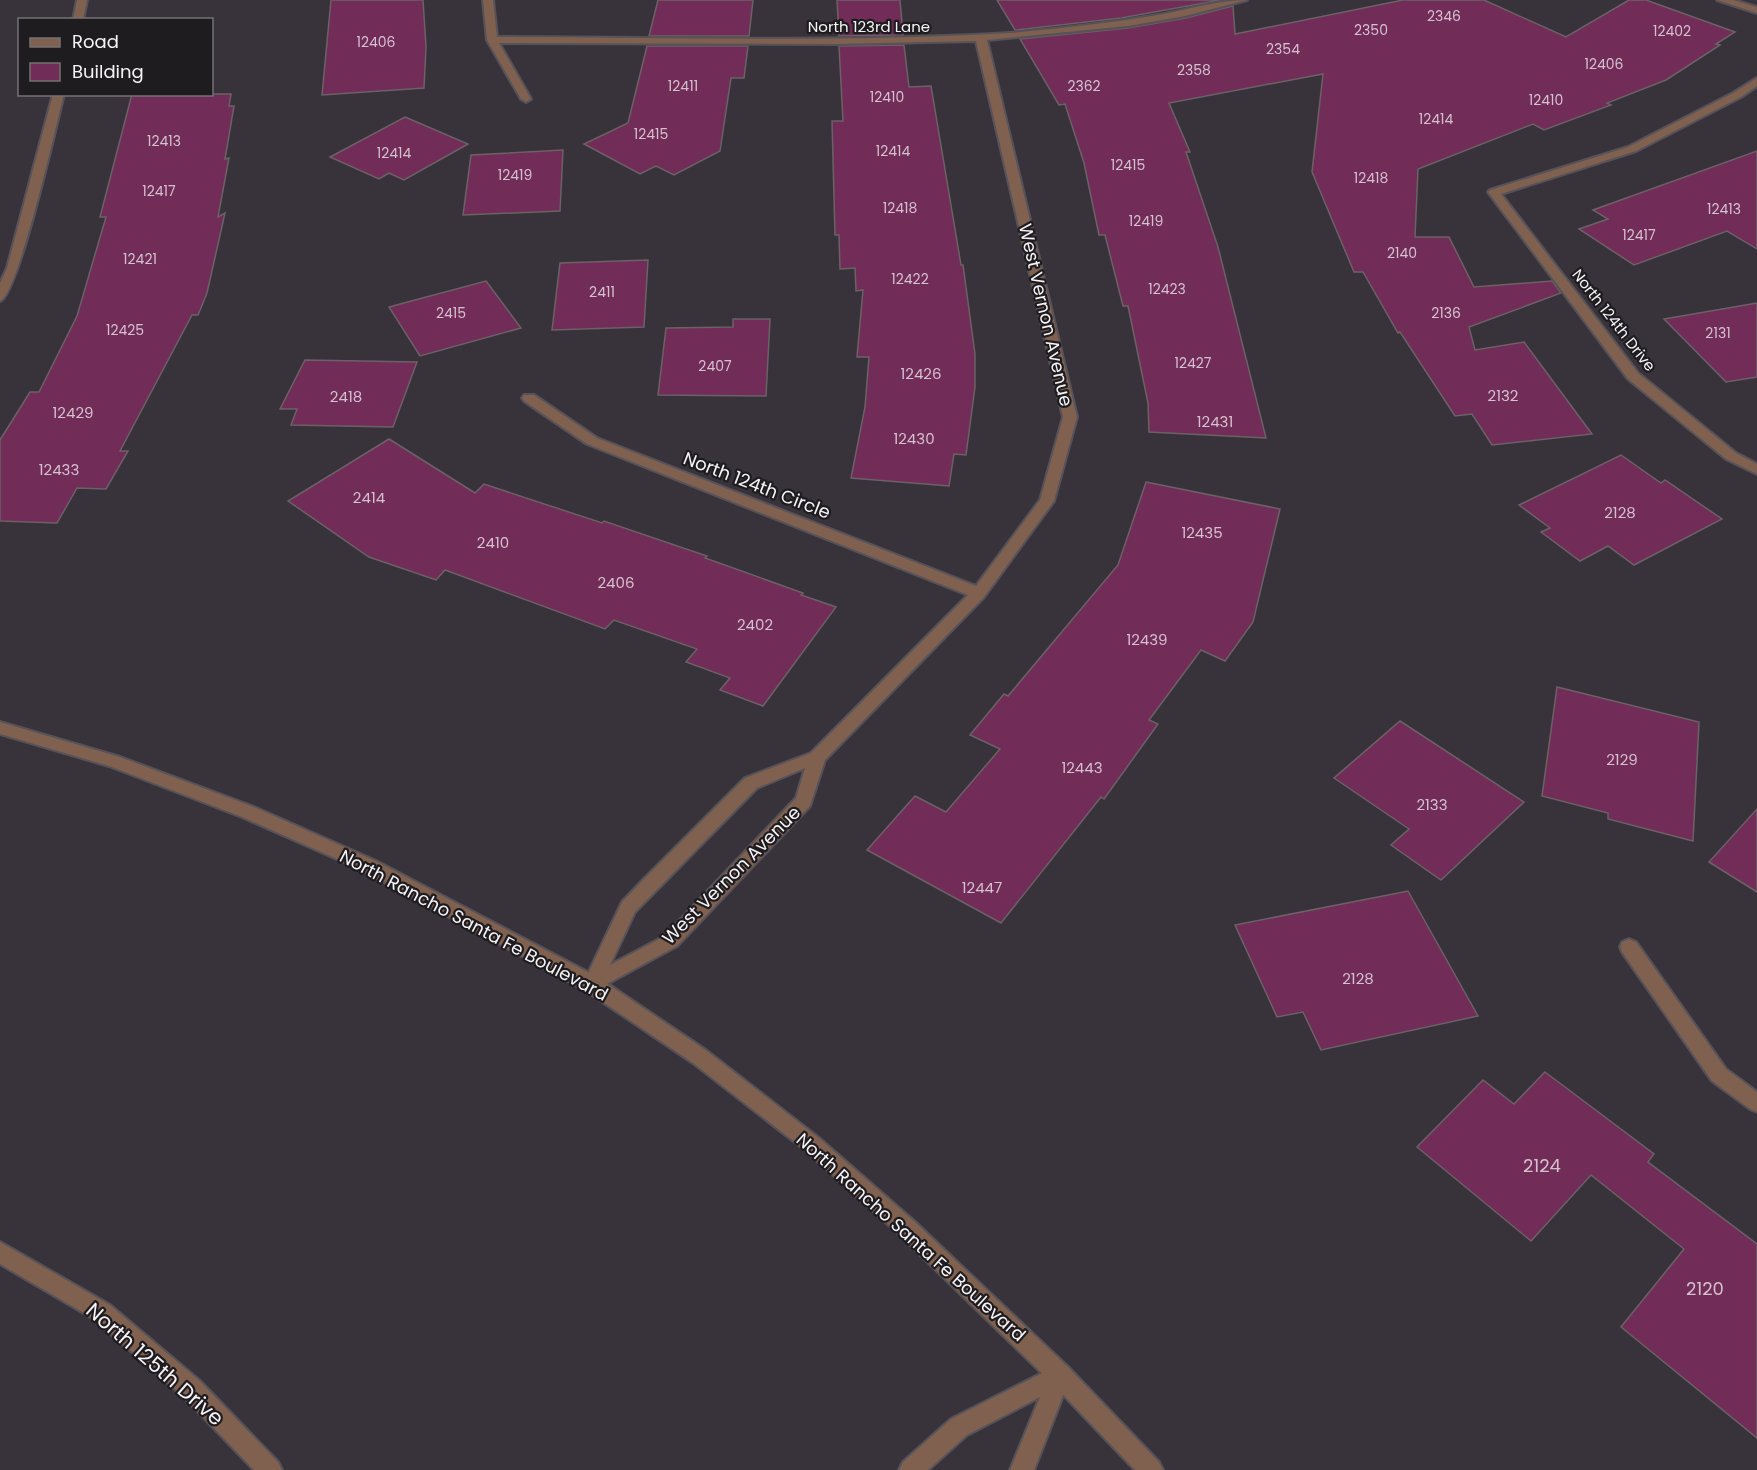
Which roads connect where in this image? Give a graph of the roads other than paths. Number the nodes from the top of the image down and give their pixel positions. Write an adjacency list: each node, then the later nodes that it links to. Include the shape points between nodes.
1 (82, 0): 6 (street)
2 (488, 0): 8 (street)
3 (1242, 0): 7 (street, North 123rd Lane, via 1150,19)
4 (1722, 0): 5 (street)
5 (1757, 10)
6 (78, 18)
7 (981, 38): 8 (street, North 123rd Lane, via 894,42); 15 (street, West Vernon Avenue, via 1070,417 1047,501)
8 (492, 40): 11 (street)
9 (1757, 81): 14 (street, North 124th Drive, via 1632,149 1494,192 1634,376 1731,456)
10 (58, 96): 12 (street, via 13,268)
11 (526, 99)
12 (0, 297)
13 (529, 398): 15 (street, North 124th Circle, via 592,441)
14 (1757, 470)
15 (979, 593): 17 (street, West Vernon Avenue)
16 (0, 728): 19 (street, North Rancho Santa Fe Boulevard, via 114,761 248,812 370,866)
17 (817, 757): 19 (street, West Vernon Avenue, via 804,801 671,941); 19 (street, West Vernon Avenue, via 751,783 648,886 628,907)
18 (1629, 947): 20 (street, via 1719,1075)
19 (592, 984): 22 (street, North Rancho Santa Fe Boulevard, via 700,1057 812,1144 907,1228)
20 (1757, 1103)
21 (0, 1252): 23 (street, North 125th Drive, via 102,1312 192,1389)
22 (1060, 1375): 24 (street, via 959,1426); 25 (street); 26 (street, North Rancho Santa Fe Boulevard)
23 (270, 1470)
24 (912, 1470)
25 (1023, 1470)
26 (1151, 1470)

